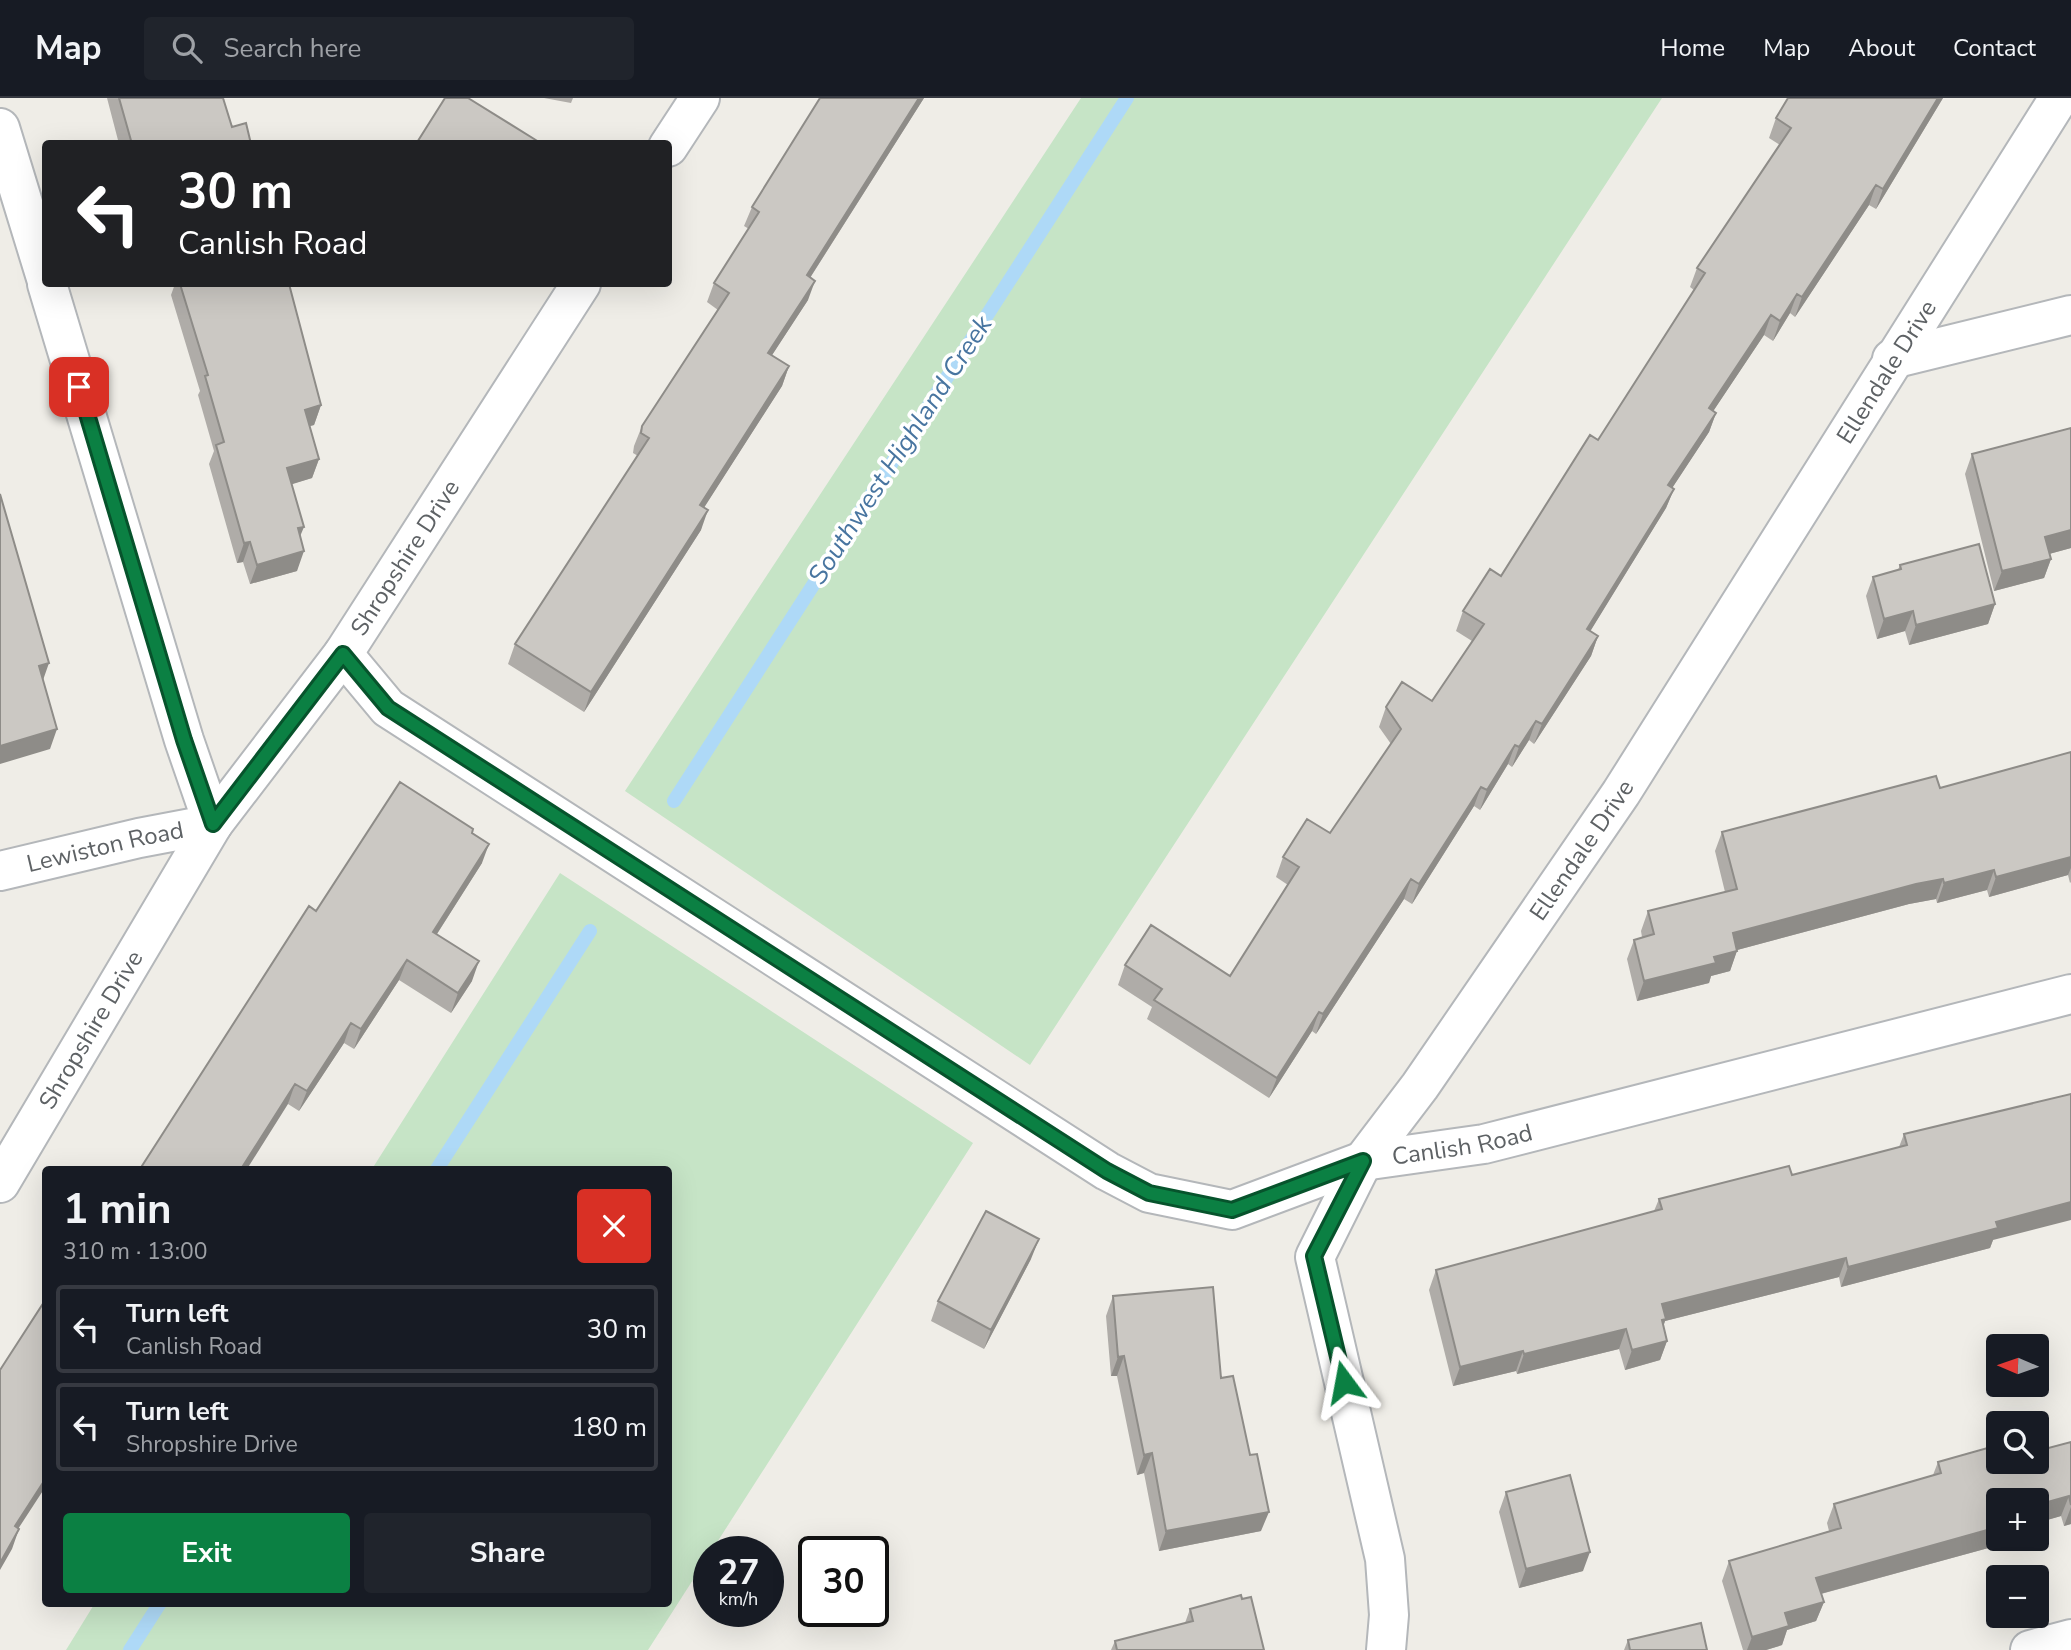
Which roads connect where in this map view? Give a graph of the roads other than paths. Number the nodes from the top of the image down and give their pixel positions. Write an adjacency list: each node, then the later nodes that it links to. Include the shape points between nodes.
1 (700, 98): 4 (street)
2 (2059, 98): 9 (street, Ellendale Drive)
3 (0, 128): 5 (street)
4 (672, 141)
5 (42, 265)
6 (48, 287): 11 (street)
7 (578, 287): 10 (street, Shropshire Drive)
8 (2071, 314): 9 (street)
9 (1892, 359): 14 (street, Ellendale Drive, via 1620,793 1420,1086)
10 (343, 654): 11 (street, Shropshire Drive); 14 (street, Canlish Road, via 388,708 1107,1171 1149,1193 1232,1210)
11 (213, 824): 12 (street, Lewiston Road); 15 (street, Shropshire Drive)
12 (0, 871)
13 (2071, 994): 14 (street, Canlish Road, via 1484,1144)
14 (1363, 1161): 17 (street, Ellendale Drive, via 1314,1256 1385,1559)
15 (0, 1183)
16 (2071, 1639): 18 (street)
17 (1386, 1650)
18 (2030, 1650)

